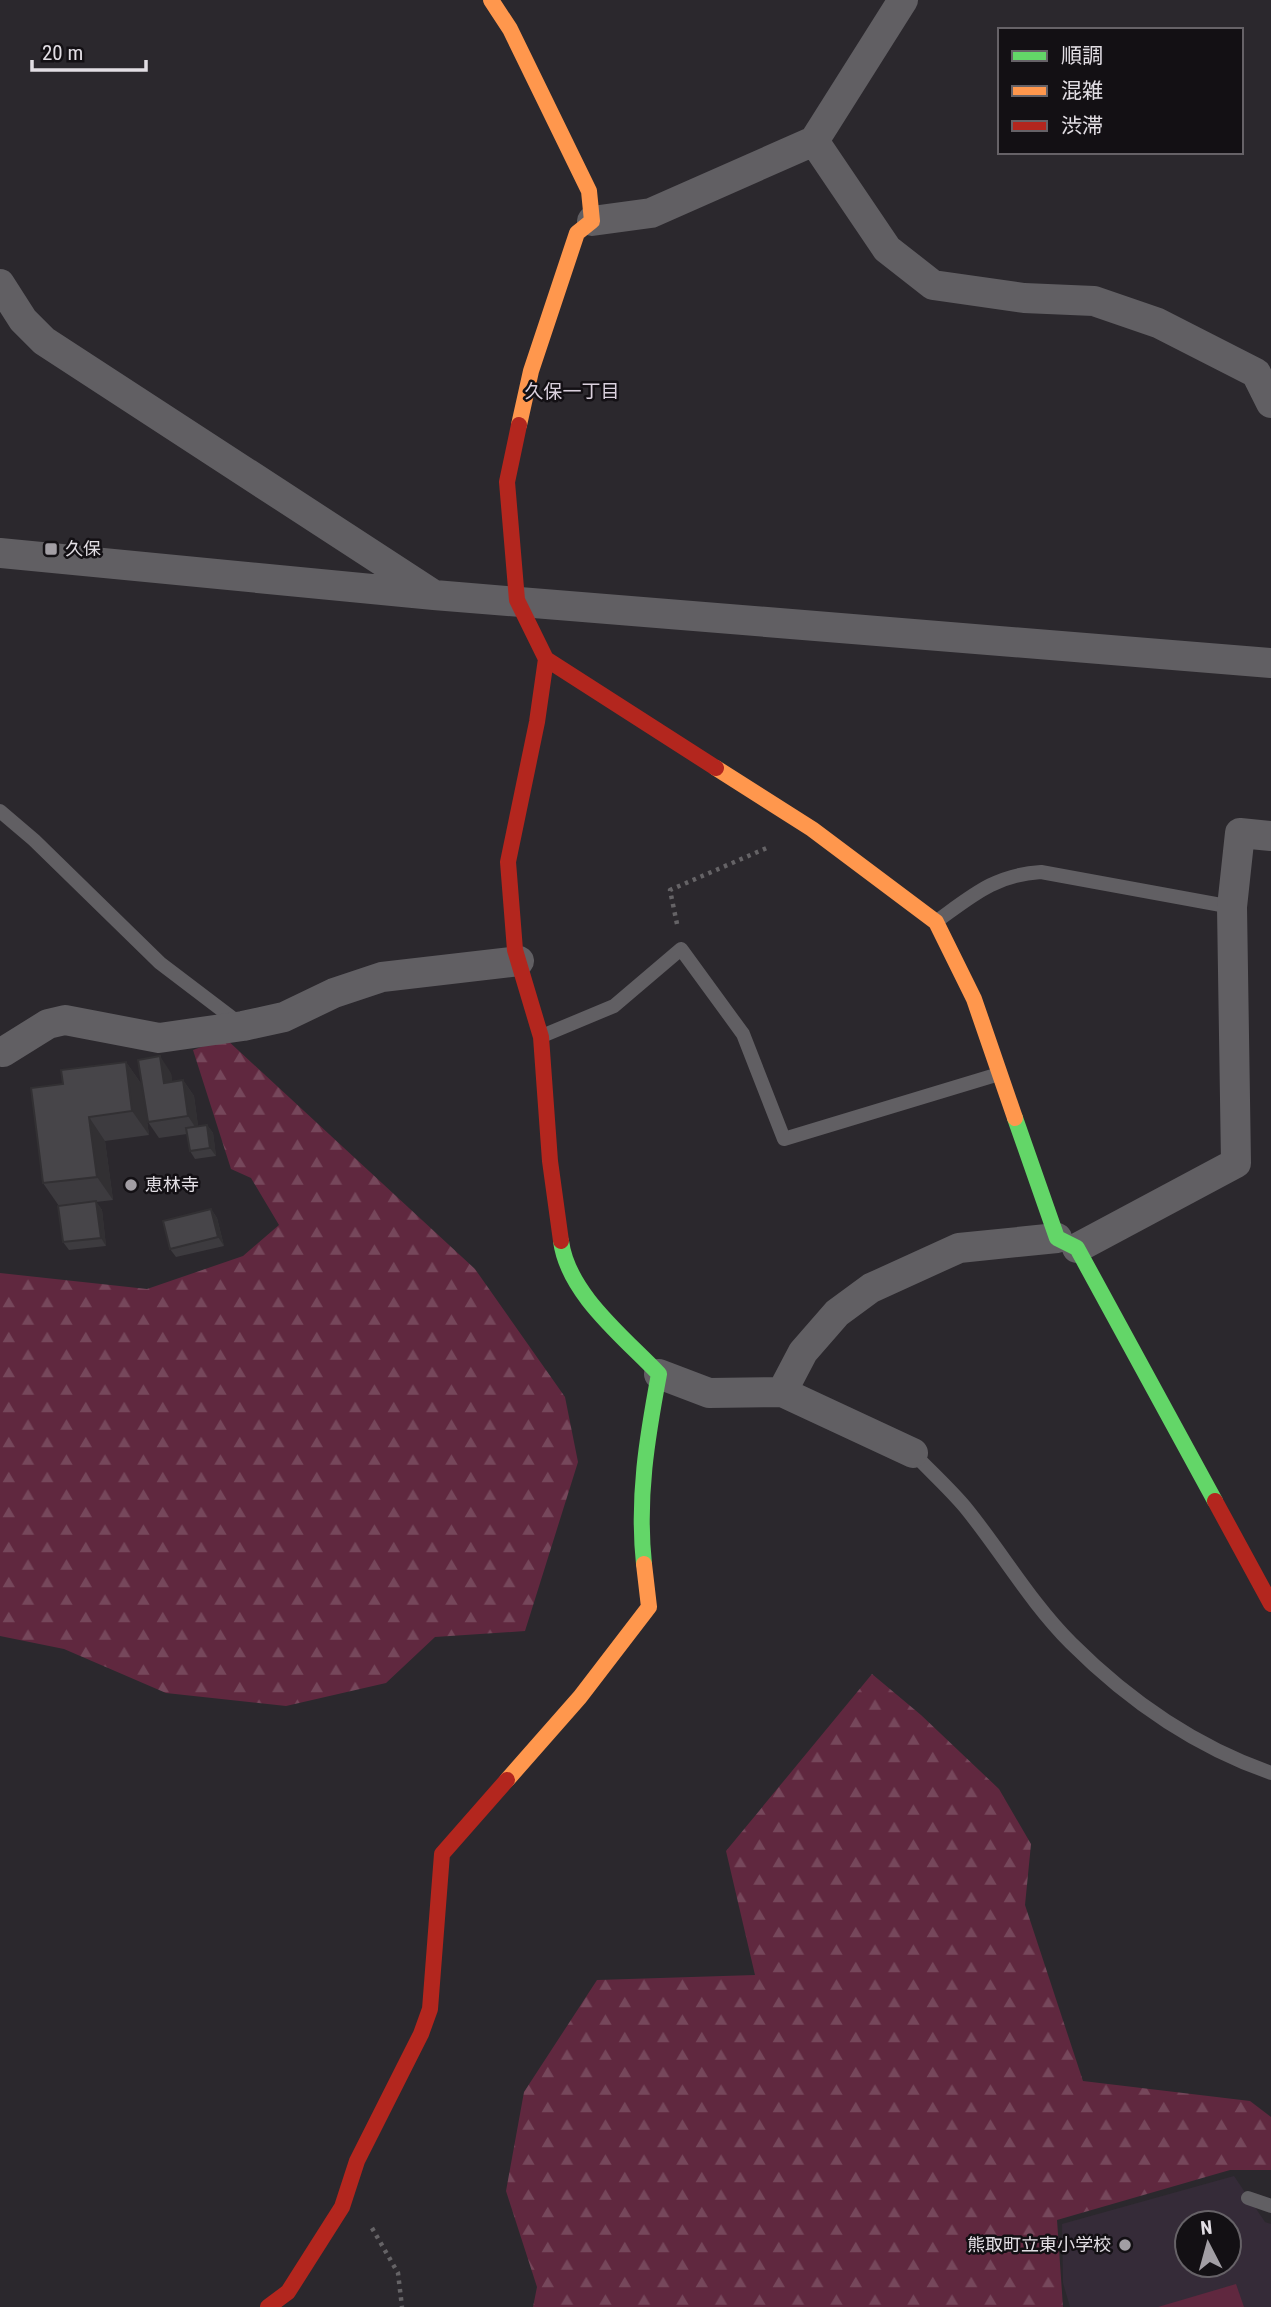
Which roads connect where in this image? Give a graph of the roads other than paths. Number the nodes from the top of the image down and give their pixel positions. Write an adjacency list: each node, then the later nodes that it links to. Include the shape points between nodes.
1 (491, 0): 4 (street, via 510,29 589,191)
2 (904, 0): 3 (street)
3 (814, 141): 4 (street, via 651,213); 6 (street, via 887,249 933,285 1024,298 1094,301 1158,323 1256,373)
4 (592, 221): 9 (street, via 577,233 531,370 507,482)
5 (0, 284): 8 (street, via 23,320 44,341)
6 (1271, 403)
7 (0, 553): 8 (street)
8 (435, 595): 9 (street)
9 (517, 600): 10 (street); 11 (street)
10 (546, 659): 15 (street, via 812,829); 16 (street, via 508,862)
11 (1271, 663)
12 (0, 811): 17 (lane, via 160,963)
13 (1271, 836): 14 (street, via 1240,833)
14 (1232, 907): 15 (lane, via 1041,872 1016,873 986,886); 21 (street, via 1236,1163)
15 (936, 922): 20 (street, via 974,999)
16 (519, 961): 17 (street, via 383,977 334,993 284,1017); 18 (street)
17 (243, 1026): 19 (street, via 159,1038 65,1020 48,1024)
18 (541, 1037): 20 (lane, via 614,1006 681,949 743,1034 784,1139); 22 (street, via 563,1259 583,1293)
19 (4, 1052)
20 (1000, 1074): 21 (street)
21 (1067, 1243): 23 (street, via 959,1248 870,1287 837,1313 803,1352); 25 (street)
22 (659, 1374): 23 (street, via 709,1393); 29 (street, via 643,1457 640,1525 649,1607 580,1696 442,1854 430,2009 421,2034 357,2161 342,2207 288,2292)
23 (782, 1392): 24 (street)
24 (913, 1453): 26 (lane, via 965,1507 1070,1642 1179,1732)
25 (1271, 1604)
26 (1271, 1773)
27 (1248, 2198): 28 (lane)
28 (1271, 2206)
29 (268, 2307)

